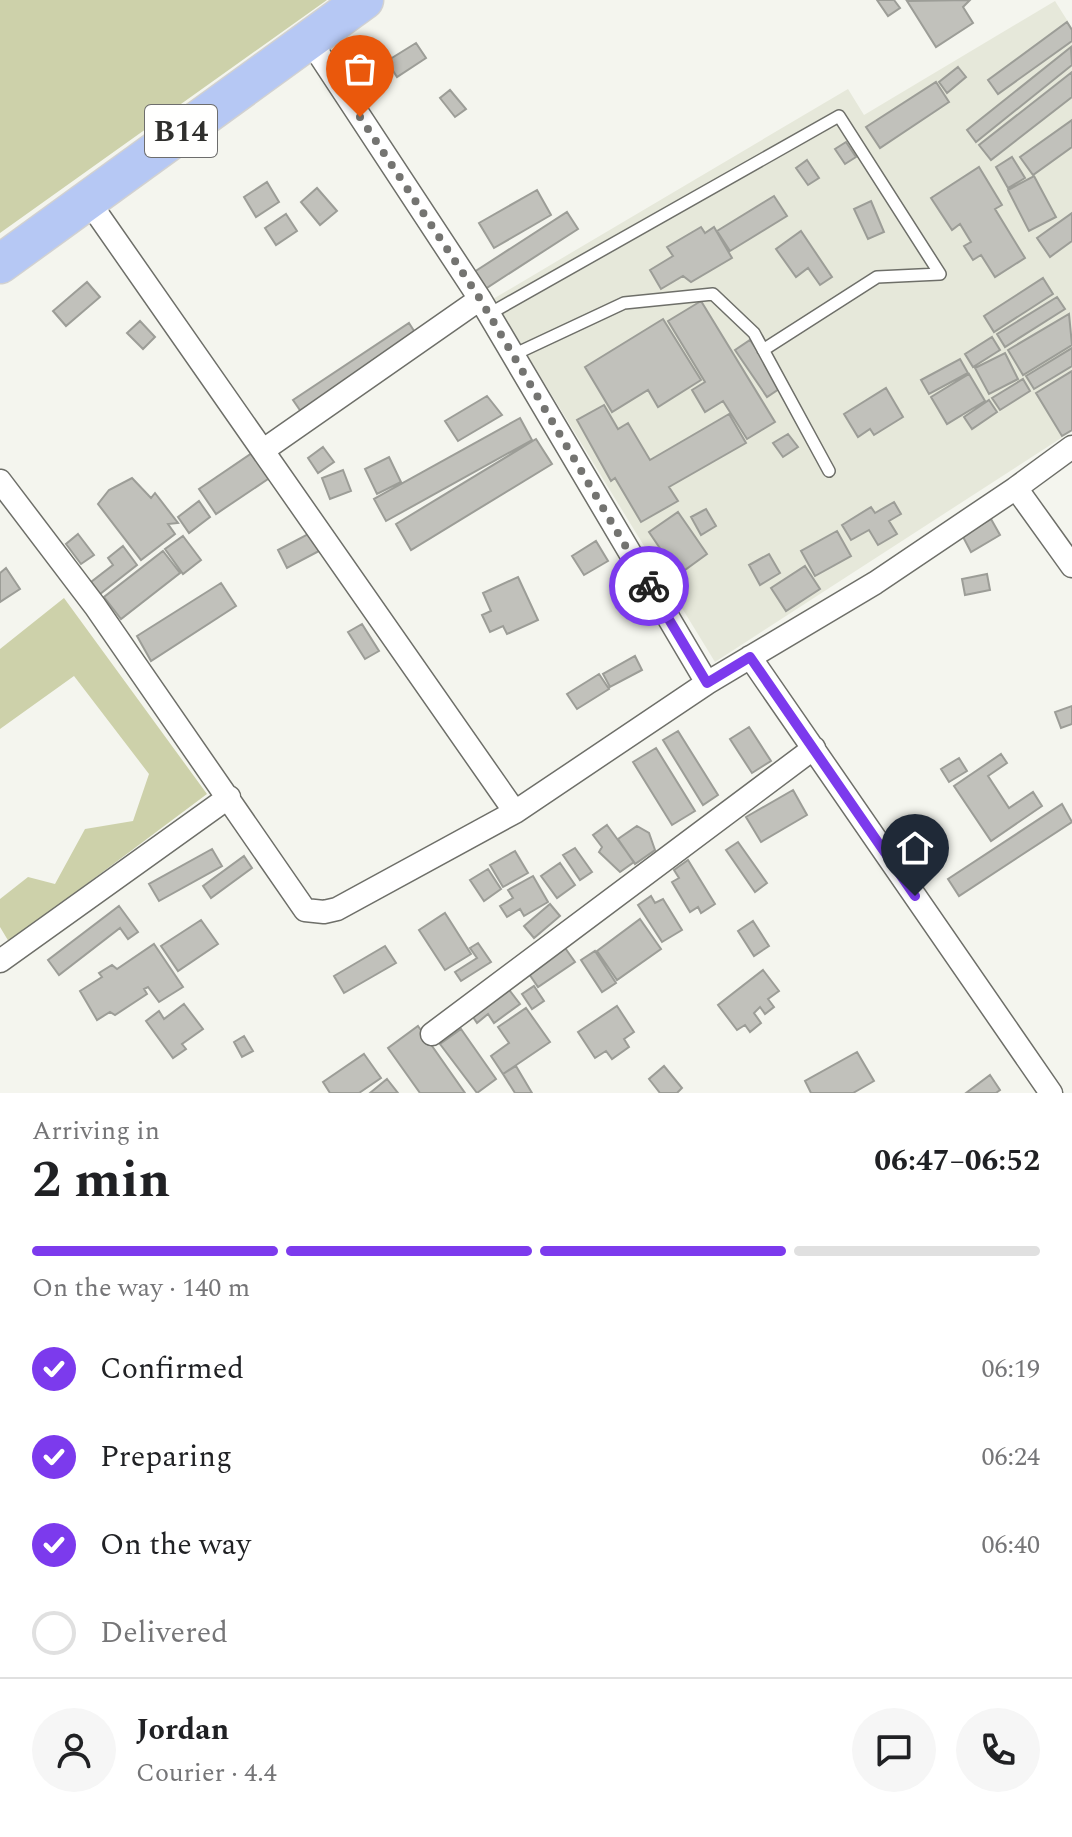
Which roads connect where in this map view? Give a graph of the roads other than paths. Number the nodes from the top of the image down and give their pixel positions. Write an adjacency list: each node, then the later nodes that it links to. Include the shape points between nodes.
1 (364, 0): 2 (highway, B14)
2 (309, 39): 3 (highway, B14); 5 (street)
3 (87, 199): 4 (highway, B14); 9 (street)
4 (0, 264)
5 (484, 306): 6 (lane, via 839,116 940,274 877,277); 7 (street); 9 (street)
6 (763, 350): 7 (lane, via 754,333 713,294 624,303); 10 (lane)
7 (513, 355): 15 (street)
8 (1072, 447): 12 (street)
9 (265, 449): 18 (street)
10 (829, 471)
11 (0, 481): 17 (street)
12 (1016, 488): 13 (street); 14 (street, via 875,583)
13 (1072, 566)
14 (750, 657): 15 (street); 16 (street)
15 (707, 683): 18 (street)
16 (814, 748): 20 (street); 21 (street)
17 (229, 797): 18 (street, via 305,910 324,912); 19 (street)
18 (515, 812)
19 (0, 961)
20 (432, 1034)
21 (1051, 1093)

